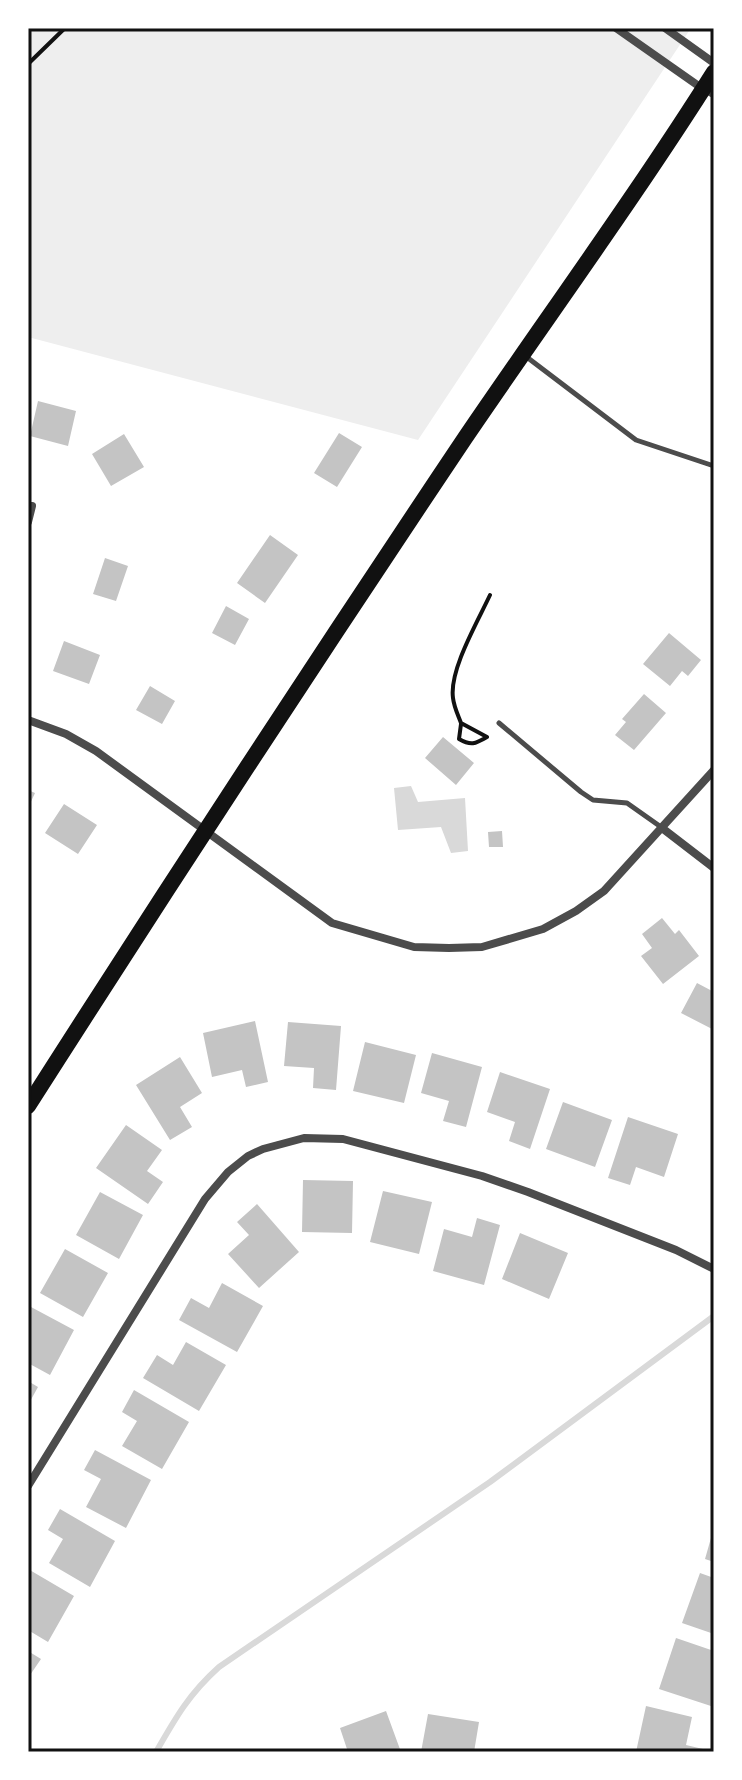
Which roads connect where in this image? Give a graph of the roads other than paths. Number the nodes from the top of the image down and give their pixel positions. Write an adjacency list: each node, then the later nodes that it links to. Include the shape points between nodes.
1 (616, 28): 4 (street)
2 (637, 28): 4 (lane)
3 (665, 28): 5 (street)
4 (629, 39): 7 (street)
5 (714, 63)
6 (714, 72): 7 (main road)
7 (709, 93): 8 (main road)
8 (523, 355): 9 (lane, via 636,440); 16 (main road)
9 (714, 466)
10 (32, 506): 11 (street)
11 (28, 522)
12 (28, 720): 16 (street, via 96,751)
13 (499, 723): 15 (lane, via 593,800 627,803)
14 (714, 770): 15 (street)
15 (662, 828): 16 (street, via 604,891 576,911 543,929 482,947 449,948 414,947 332,923); 17 (street)
16 (205, 831): 18 (main road)
17 (714, 868)
18 (28, 1106)
19 (714, 1269): 20 (street, via 650,1239 482,1176 343,1139 278,1143 248,1156 205,1199)
20 (28, 1486)

